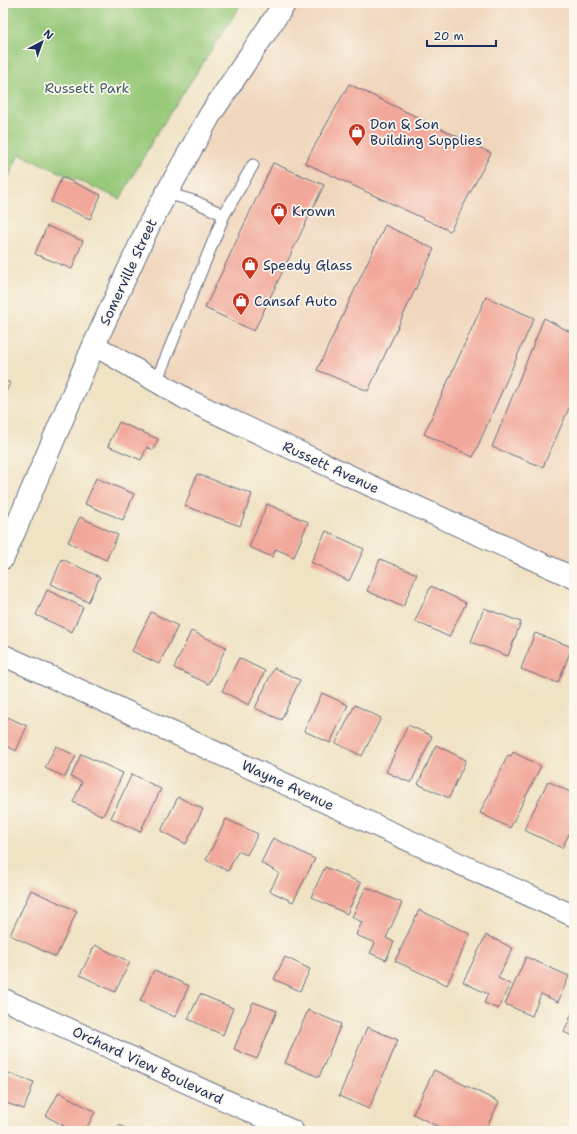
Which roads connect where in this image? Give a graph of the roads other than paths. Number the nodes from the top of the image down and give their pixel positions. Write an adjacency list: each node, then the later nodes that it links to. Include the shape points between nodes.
1 (285, 3): 3 (street, Somerville Street, via 210,115)
2 (253, 165): 4 (lane)
3 (166, 193): 4 (lane, via 194,201); 5 (street, Somerville Street)
4 (224, 214): 6 (lane)
5 (94, 345): 6 (street, Russett Avenue); 7 (street, Somerville Street)
6 (156, 382): 8 (street, Russett Avenue, via 188,400)
7 (3, 558)
8 (574, 578)
9 (3, 655): 10 (street, Wayne Avenue)
10 (574, 916)
11 (3, 999): 12 (street, Orchard View Boulevard)
12 (293, 1131)

